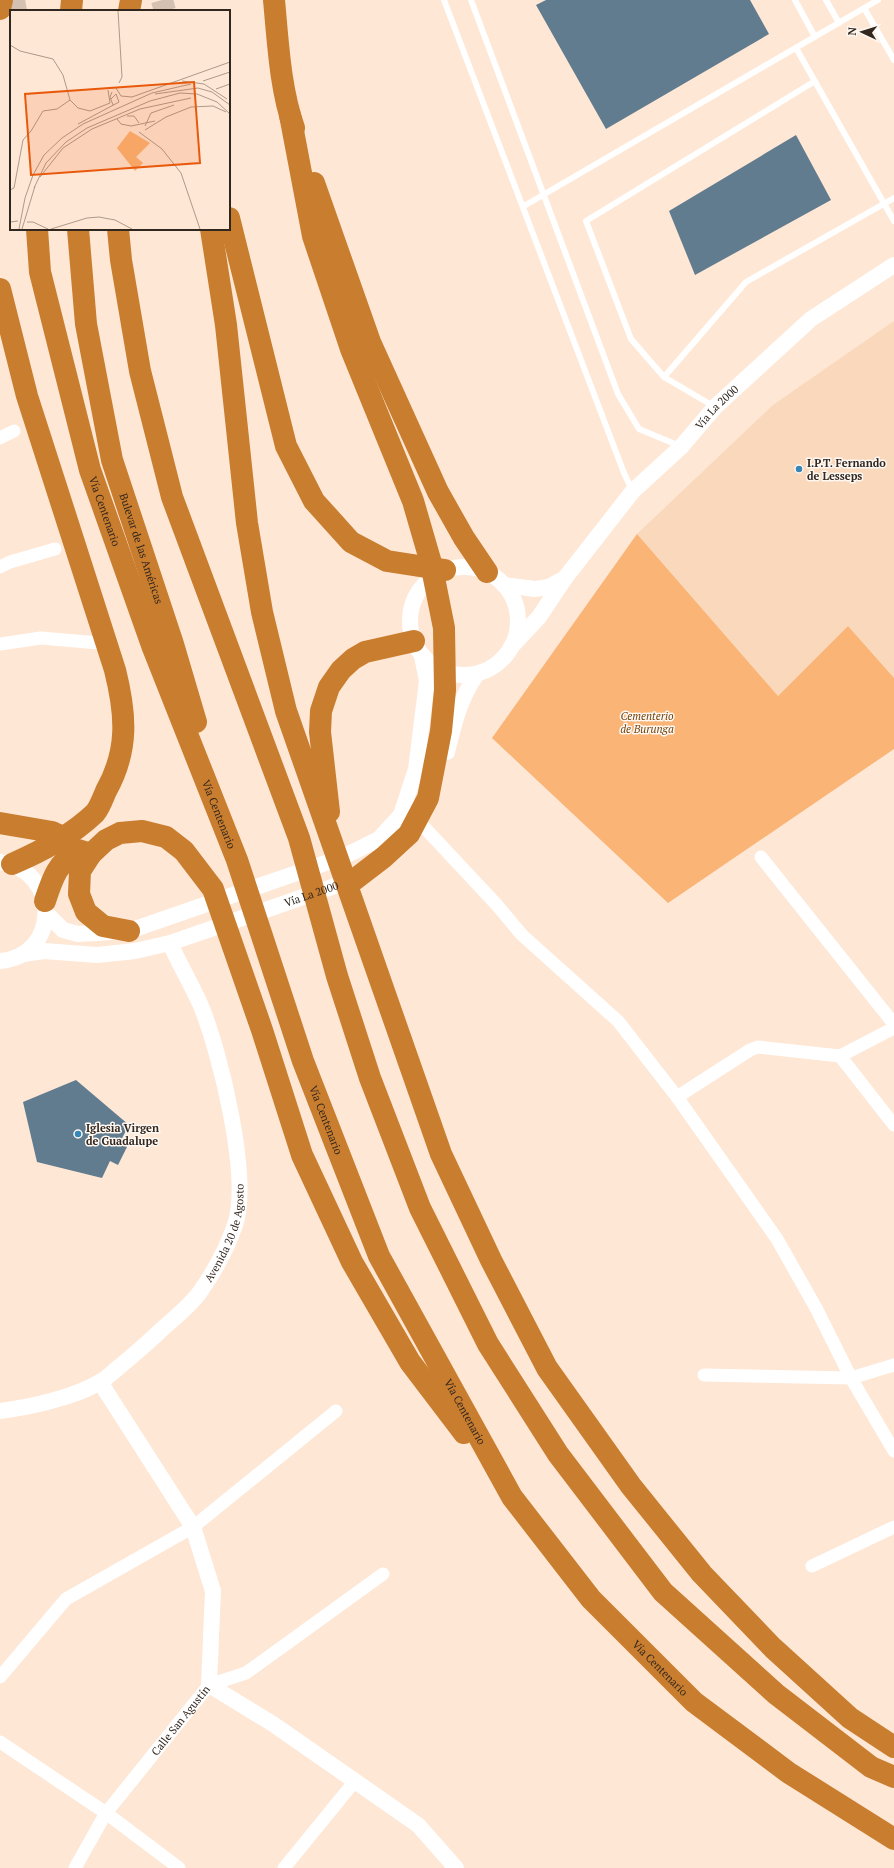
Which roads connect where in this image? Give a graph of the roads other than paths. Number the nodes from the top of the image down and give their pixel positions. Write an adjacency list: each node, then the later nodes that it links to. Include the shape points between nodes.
1 (2, 0): 11 (highway)
2 (72, 0): 12 (highway)
3 (132, 0): 13 (highway)
4 (274, 0): 19 (highway, via 279,57)
5 (444, 0): 23 (lane)
6 (794, 0): 15 (lane)
7 (826, 0): 14 (lane)
8 (878, 0): 10 (lane)
9 (472, 1): 20 (lane)
10 (864, 8): 14 (lane); 17 (lane)
11 (0, 9)
12 (71, 10)
13 (129, 10)
14 (839, 23): 15 (lane)
15 (815, 37): 16 (lane)
16 (796, 48): 18 (lane); 20 (lane)
17 (894, 60)
18 (815, 82): 22 (lane); 32 (lane, via 586,220 631,339)
19 (290, 115): 41 (highway, via 370,342 438,492); 57 (highway, via 313,236 351,349 413,501 431,563 444,628 445,690 441,731 428,798 409,834)
20 (544, 195): 23 (lane); 36 (lane, via 618,394 639,429)
21 (894, 198): 22 (lane)
22 (884, 204): 24 (lane); 32 (lane, via 746,282)
23 (524, 206): 37 (lane)
24 (894, 221)
25 (230, 222): 40 (highway, via 286,446 314,501 351,542 387,561)
26 (37, 230): 55 (highway, Vía Centenario, via 40,272 90,470 153,648)
27 (78, 230): 55 (highway, Bulevar de las Américas, via 86,324 112,460 173,644)
28 (118, 230): 84 (highway, via 140,371 172,496 299,838 336,976 370,1078 420,1208 488,1344 558,1454 663,1592 776,1694 871,1767)
29 (210, 230): 52 (highway, via 226,325 248,523 262,612 286,711)
30 (894, 266): 33 (street, Vía La 2000, via 811,319)
31 (0, 289): 51 (highway, via 27,396 109,649 123,700 123,742 116,774 96,812)
32 (664, 377): 33 (lane)
33 (715, 407): 36 (street, Vía La 2000)
34 (14, 431): 35 (street)
35 (0, 438)
36 (681, 447): 37 (street, Vía La 2000)
37 (633, 491): 42 (street, Vía La 2000)
38 (55, 549): 39 (street)
39 (0, 567)
40 (445, 570): 41 (street, via 466,566); 47 (street, via 422,587 411,607 410,625)
41 (487, 572): 43 (street)
42 (565, 578): 43 (street, Vía La 2000, via 549,587 535,589); 46 (street, Vía La 2000, via 539,617)
43 (504, 585): 46 (street, via 515,604 518,626)
44 (99, 643): 45 (street, via 41,638)
45 (0, 644)
46 (511, 647): 48 (street, via 497,664)
47 (418, 649): 48 (street, via 438,669 457,675); 52 (street, via 427,681 416,769 401,815 379,839); 52 (highway, via 365,652 341,670 329,687 321,711 320,732)
48 (477, 674): 50 (street, Vía La 2000, via 468,686 456,714 440,786)
49 (0, 823): 51 (highway, via 52,832)
50 (423, 826): 57 (street, Vía La 2000, via 412,844 385,867); 66 (street, via 522,935 618,1020)
51 (63, 837): 56 (highway, via 42,851)
52 (338, 852): 59 (street, via 212,903); 83 (highway, via 441,1154 491,1260 547,1368 631,1486 702,1574 773,1648 850,1718)
53 (91, 854): 58 (highway, via 78,850 67,857 53,876); 59 (highway, via 80,870 79,894 86,912 103,926); 75 (highway, via 106,840 120,833 142,831 166,837 184,851 213,890 302,1155 352,1262 410,1362)
54 (761, 857): 63 (street)
55 (237, 860): 75 (highway, Vía Centenario, via 303,1061 379,1256)
56 (6, 863): 58 (street, via 27,872 39,885)
57 (354, 880): 60 (street, Vía La 2000)
58 (46, 907): 59 (street, via 63,930 78,934); 61 (street, via 43,929 35,943)
59 (129, 931)
60 (170, 943): 61 (street, Vía La 2000, via 135,952 97,955 44,951); 71 (street, Avenida 20 de Agosto, via 200,1005 216,1046 238,1162 239,1194 236,1223 220,1260 199,1293 154,1338)
61 (23, 954): 62 (street, Vía La 2000)
62 (0, 961)
63 (894, 1024)
64 (894, 1028): 65 (street)
65 (840, 1056): 66 (street, via 758,1047); 67 (street)
66 (677, 1097): 70 (street, via 777,1239 816,1308)
67 (894, 1125)
68 (894, 1365): 70 (street)
69 (704, 1375): 70 (street)
70 (851, 1378): 74 (street)
71 (100, 1382): 72 (street, Avenida 20 de Agosto, via 29,1407); 76 (street)
72 (0, 1411)
73 (336, 1411): 76 (street)
74 (894, 1451)
75 (512, 1497): 87 (highway, Vía Centenario, via 590,1599 694,1702 789,1773)
76 (193, 1527): 80 (street, via 66,1599); 81 (street, via 213,1591)
77 (894, 1527): 78 (street)
78 (812, 1566)
79 (383, 1574): 81 (street, Calle San Agustín, via 246,1673)
80 (0, 1677)
81 (209, 1685): 85 (street, via 273,1724); 86 (street, Calle San Agustín)
82 (0, 1742): 86 (street)
83 (894, 1747)
84 (894, 1777)
85 (355, 1781): 90 (street); 91 (street, via 418,1825)
86 (106, 1813): 88 (street, Calle San Agustín); 89 (street)
87 (894, 1839)
88 (75, 1868)
89 (179, 1868)
90 (284, 1868)
91 (456, 1868)

